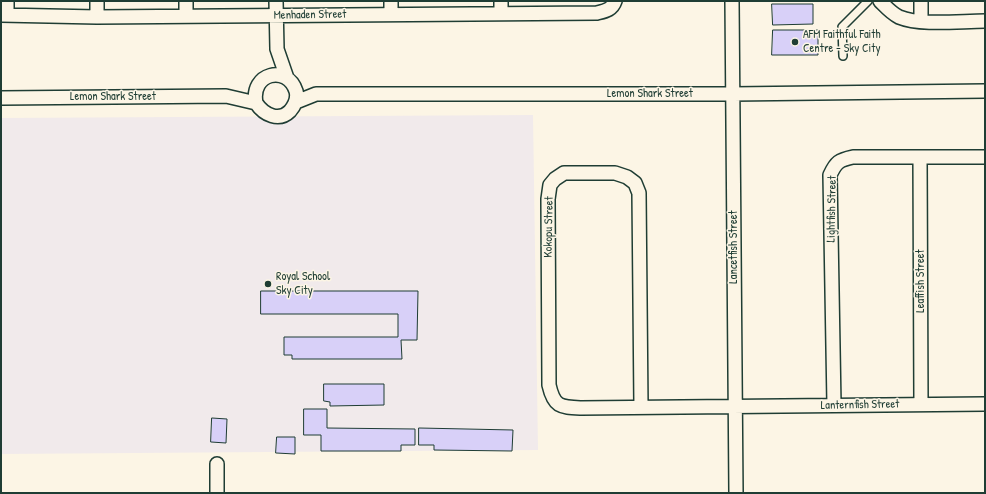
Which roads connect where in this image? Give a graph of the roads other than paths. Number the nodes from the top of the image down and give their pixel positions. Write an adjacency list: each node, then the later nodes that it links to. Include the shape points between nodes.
1 (7, 1): 13 (street)
2 (97, 1): 16 (street)
3 (186, 1): 15 (street)
4 (276, 1): 14 (street)
5 (391, 1): 12 (street)
6 (615, 1): 11 (street, Menhaden Street, via 608,10 597,13)
7 (732, 1): 26 (street, Lancetfish Street)
8 (868, 1): 20 (lane, via 842,27)
9 (880, 1): 18 (street, via 898,16)
10 (921, 1): 18 (street)
11 (501, 7): 12 (street, Menhaden Street)
12 (391, 14): 14 (street, Menhaden Street)
13 (4, 15): 16 (street, Menhaden Street)
14 (277, 15): 15 (street, Menhaden Street); 19 (street)
15 (186, 16): 16 (street, Menhaden Street)
16 (97, 17)
17 (985, 21): 18 (street)
18 (921, 22)
19 (277, 49): 21 (street); 22 (street)
20 (843, 56)
21 (269, 76): 22 (street, Lemon Shark Street, via 278,75); 23 (street, Lemon Shark Street)
22 (291, 81): 25 (street, Lemon Shark Street); 29 (street, via 297,94)
23 (256, 88): 27 (street, Lemon Shark Street); 30 (street)
24 (985, 91): 26 (street, Lemon Shark Street)
25 (316, 94): 26 (street, Lemon Shark Street); 29 (street, Lemon Shark Street)
26 (733, 94): 36 (street, Lancetfish Street)
27 (226, 96): 28 (street, Lemon Shark Street); 30 (street, Lemon Shark Street)
28 (1, 98)
29 (296, 102): 30 (street, Lemon Shark Street, via 293,108 280,116 266,114)
30 (256, 103)
31 (920, 157): 32 (street, Lightfish Street); 33 (street, Leaffish Street); 35 (street, Lightfish Street, via 842,159 830,175)
32 (985, 157)
33 (922, 404): 34 (street, Lanternfish Street); 35 (street, Lanternfish Street)
34 (985, 404)
35 (834, 405): 36 (street, Lanternfish Street)
36 (735, 406): 37 (street, Kokopu Street); 40 (street, Lancetfish Street)
37 (641, 407): 37 (street, Kokopu Street, via 639,193 635,183 615,173 564,173 550,185 548,199 549,385 552,397 558,405 569,407)
38 (217, 464): 39 (street)
39 (217, 493)
40 (736, 493)

